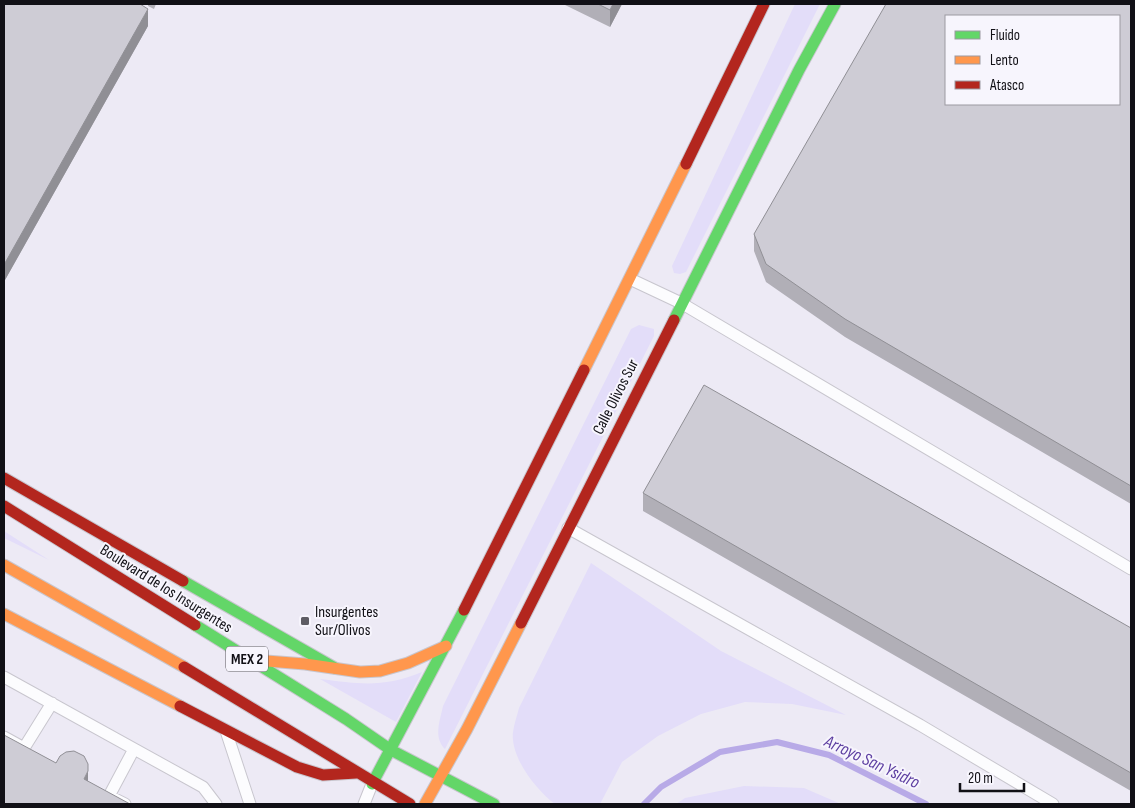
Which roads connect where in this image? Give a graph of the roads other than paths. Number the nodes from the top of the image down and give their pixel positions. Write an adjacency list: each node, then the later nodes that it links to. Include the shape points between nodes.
1 (764, 4): 3 (main road)
2 (835, 4): 4 (main road, Calle Olivos Sur)
3 (630, 279): 4 (lane); 13 (main road)
4 (681, 303): 9 (main road, Calle Olivos Sur); 11 (lane)
5 (4, 478): 15 (main road)
6 (4, 496): 8 (main road)
7 (4, 506): 8 (main road, Boulevard de los Insurgentes / MEX 2)
8 (16, 514): 14 (main road, Boulevard de los Insurgentes / MEX 2)
9 (568, 528): 23 (main road, Calle Olivos Sur); 32 (lane, via 920,725)
10 (4, 565): 22 (main road, MEX 2, via 102,618)
11 (1131, 569)
12 (4, 614): 18 (main road)
13 (446, 646): 15 (main road, via 380,671); 21 (main road)
14 (249, 660): 15 (main road); 21 (main road, Boulevard de los Insurgentes / MEX 2)
15 (339, 670)
16 (4, 677): 17 (lane)
17 (52, 703): 19 (lane, via 24,748); 20 (lane)
18 (225, 730): 22 (main road, via 297,768 323,775); 27 (lane)
19 (4, 737)
20 (134, 749): 25 (lane, via 109,796); 26 (lane, via 203,786)
21 (391, 750): 23 (main road, Boulevard de los Insurgentes / MEX 2); 24 (main road)
22 (356, 773): 24 (main road, MEX 2)
23 (441, 775): 30 (main road, Calle Olivos Sur); 31 (main road, Boulevard de los Insurgentes / MEX 2)
24 (372, 784): 28 (lane); 29 (main road, MEX 2)
25 (125, 804)
26 (216, 804)
27 (250, 804)
28 (364, 804)
29 (410, 804)
30 (425, 804)
31 (494, 804)
32 (1053, 804)

